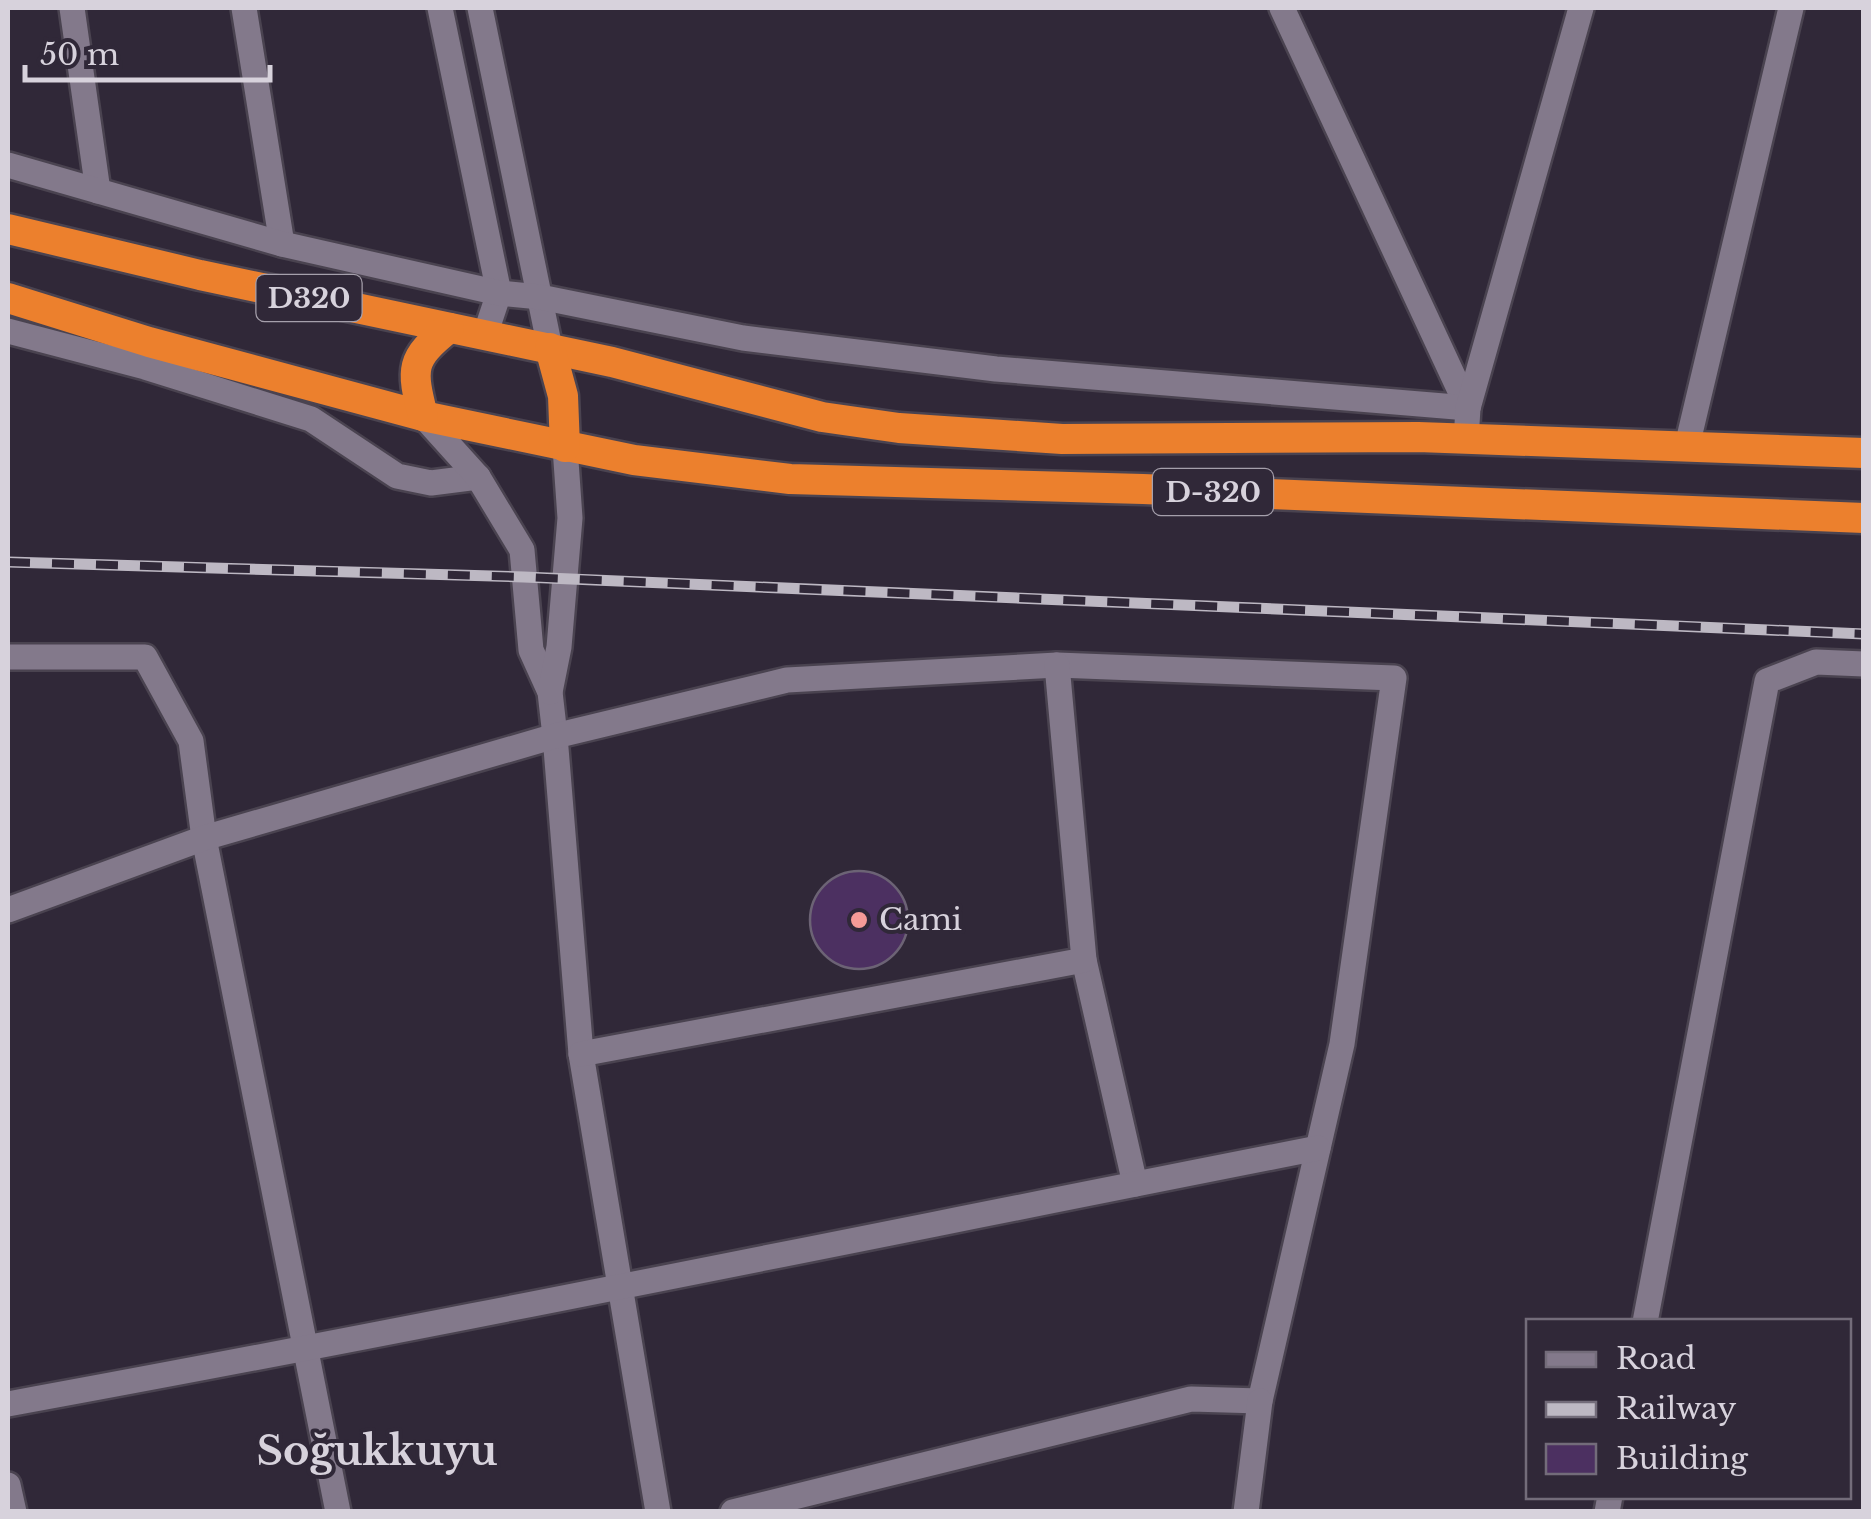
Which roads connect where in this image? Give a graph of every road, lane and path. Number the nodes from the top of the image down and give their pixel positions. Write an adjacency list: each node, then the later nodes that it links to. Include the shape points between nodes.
1 (72, 8): 9 (street)
2 (244, 8): 11 (street)
3 (440, 8): 12 (street)
4 (480, 8): 13 (street)
5 (1282, 8): 21 (street)
6 (1581, 8): 21 (street)
7 (1790, 8): 25 (street)
8 (8, 165): 9 (street)
9 (98, 191): 11 (street)
10 (8, 229): 15 (highway, D320)
11 (282, 244): 12 (street)
12 (500, 293): 13 (street); 17 (street)
13 (540, 297): 18 (street); 20 (street, via 763,341)
14 (8, 298): 22 (highway)
15 (449, 328): 17 (highway, D320); 22 (highway, via 416,361)
16 (8, 331): 28 (street, via 311,420 398,476 430,483)
17 (485, 335): 18 (highway, D320)
18 (550, 348): 19 (highway, D320); 26 (highway, via 563,396)
19 (612, 362): 23 (highway, D-320, via 822,416 898,428 1062,439)
20 (1339, 396): 21 (street); 23 (street)
21 (1468, 408): 24 (street)
22 (423, 416): 26 (highway); 28 (street)
23 (1338, 438): 24 (highway, D-320)
24 (1466, 439): 25 (highway, D-320)
25 (1687, 446): 27 (highway, D-320)
26 (564, 447): 29 (highway, D-320, via 790,478); 33 (street, via 570,518)
27 (1864, 453)
28 (478, 477): 33 (street, via 522,550 531,650)
29 (1864, 518)
30 (8, 657): 35 (street, via 145,657 190,742)
31 (1864, 664): 42 (street, via 1816,662 1767,682)
32 (1057, 665): 34 (street, via 787,680); 37 (street); 39 (street, via 1394,678 1342,1044)
33 (550, 692): 34 (street)
34 (555, 736): 35 (street); 38 (street)
35 (204, 838): 36 (street); 43 (street)
36 (8, 910)
37 (1084, 960): 38 (street); 40 (street)
38 (580, 1054): 41 (street)
39 (1318, 1148): 40 (street); 44 (street)
40 (1135, 1184): 41 (street)
41 (620, 1284): 43 (street); 49 (street)
42 (1646, 1319)
43 (304, 1350): 45 (street); 48 (street)
44 (1260, 1400): 50 (street, via 1191,1399); 51 (street)
45 (8, 1404)
46 (8, 1485): 47 (street)
47 (14, 1512)
48 (338, 1512)
49 (658, 1512)
50 (733, 1512)
51 (1246, 1512)

